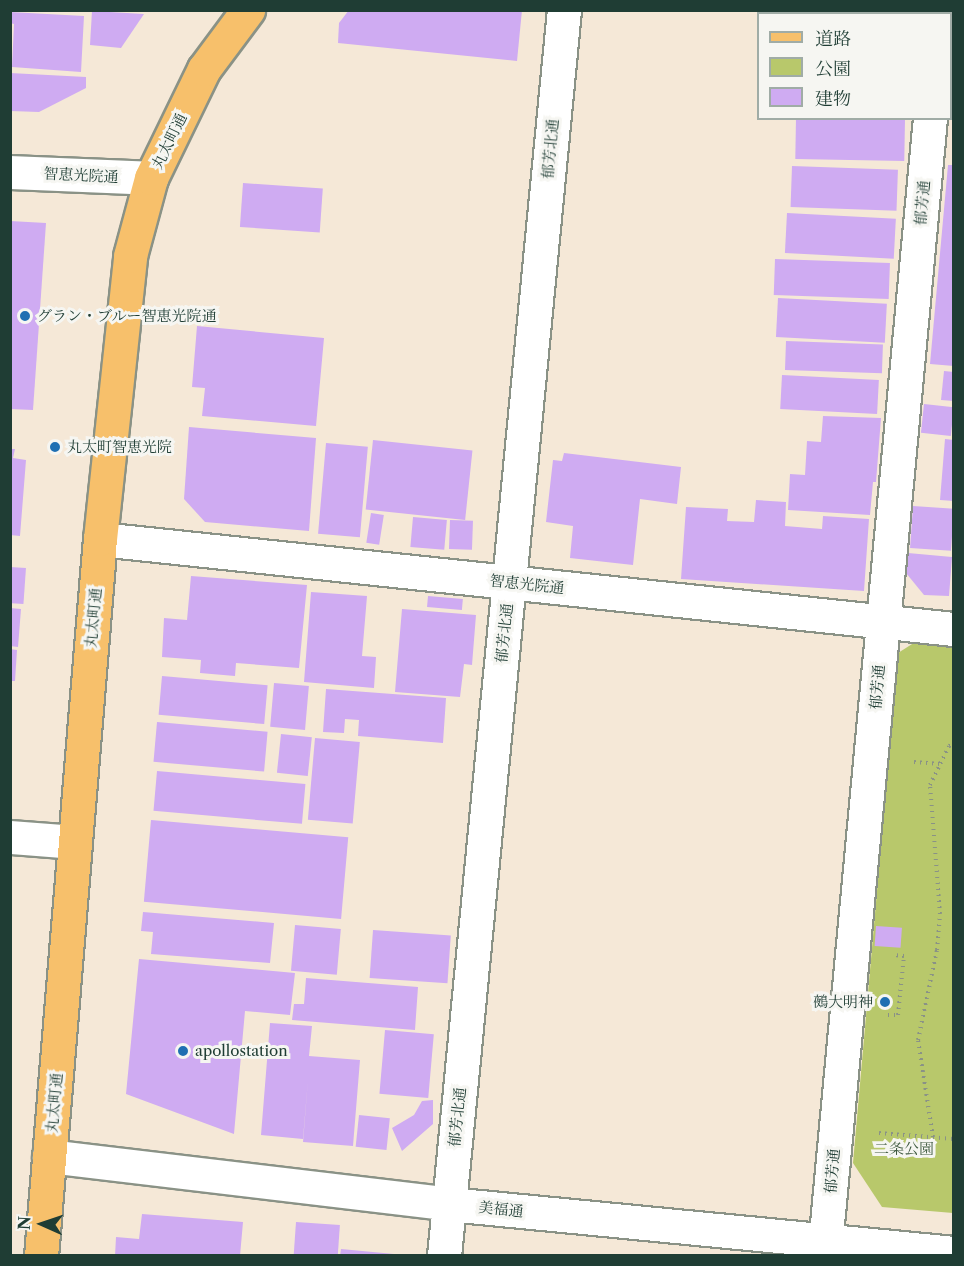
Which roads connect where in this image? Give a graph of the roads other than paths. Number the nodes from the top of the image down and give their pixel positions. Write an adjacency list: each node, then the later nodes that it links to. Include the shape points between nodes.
1 (248, 10): 5 (main road, 丸太町通, via 204,69)
2 (564, 10): 7 (street, 郁芳北通)
3 (930, 120): 8 (street, 郁芳通)
4 (10, 172): 5 (street, 智恵光院通)
5 (151, 178): 6 (main road, 丸太町通, via 130,256)
6 (100, 539): 7 (street, 智恵光院通); 11 (main road, 丸太町通)
7 (509, 582): 8 (street, 智恵光院通); 13 (street, 郁芳北通)
8 (883, 622): 9 (street, 智恵光院通); 14 (street, 郁芳通)
9 (954, 629)
10 (10, 837): 11 (street)
11 (75, 842): 12 (main road, 丸太町通)
12 (49, 1155): 13 (street, 美福通); 16 (main road, 丸太町通)
13 (449, 1204): 14 (street, 美福通); 17 (street, 郁芳北通)
14 (824, 1248): 15 (street, 美福通)
15 (954, 1253)
16 (41, 1256)
17 (444, 1256)

